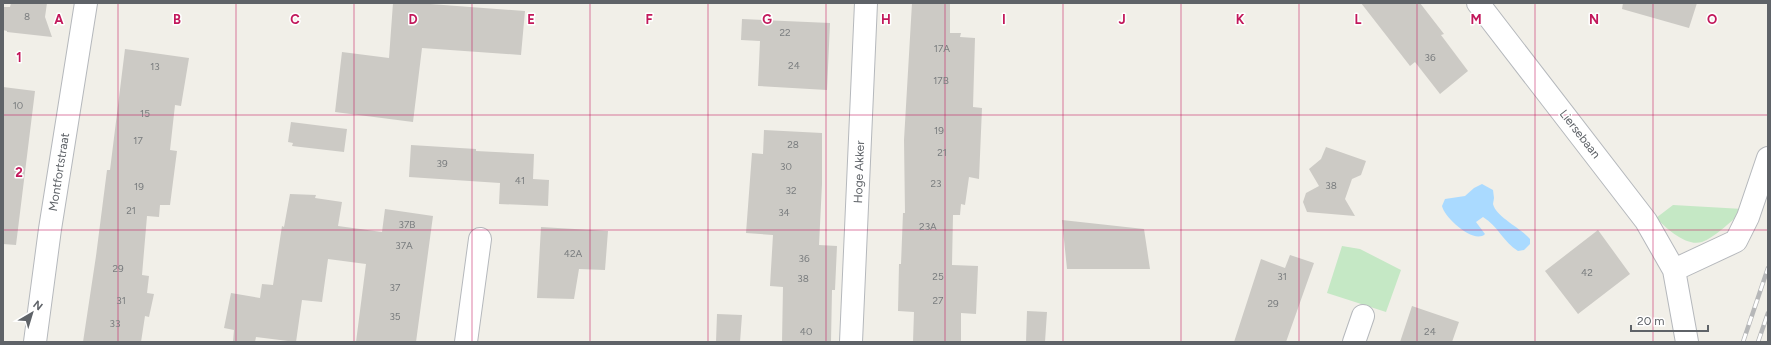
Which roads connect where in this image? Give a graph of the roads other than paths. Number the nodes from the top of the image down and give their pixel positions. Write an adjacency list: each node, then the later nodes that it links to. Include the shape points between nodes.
1 (86, 3): 8 (street, Montfortstraat)
2 (866, 3): 10 (street, Hoge Akker)
3 (1478, 3): 6 (street, Liersebaan, via 1626,192)
4 (1768, 158): 6 (street, via 1748,216 1736,241)
5 (480, 240): 9 (street)
6 (1674, 270): 12 (street, Liersebaan)
7 (1362, 316): 11 (street)
8 (35, 342)
9 (466, 342)
10 (852, 342)
11 (1354, 342)
12 (1687, 342)

